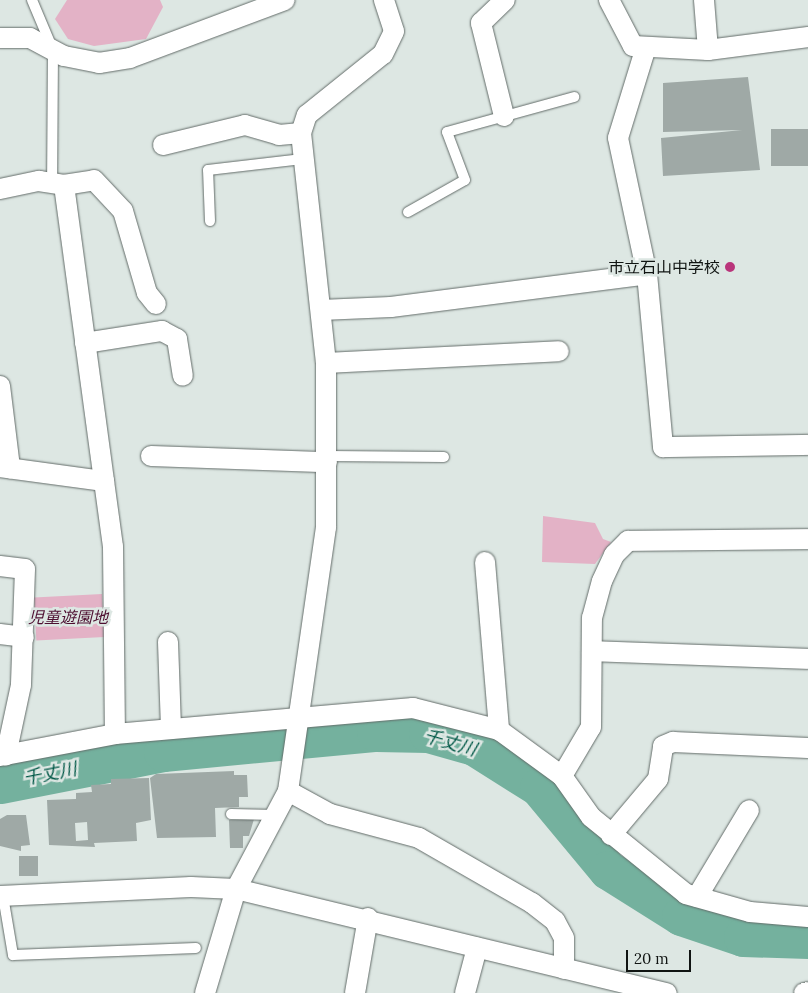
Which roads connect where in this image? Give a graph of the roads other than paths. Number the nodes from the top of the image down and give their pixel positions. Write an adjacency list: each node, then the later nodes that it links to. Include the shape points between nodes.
1 (32, 0): 10 (lane)
2 (284, 0): 10 (street, via 130,58 99,63)
3 (384, 0): 14 (street, via 394,31 383,54 307,115)
4 (505, 0): 13 (street, via 481,24)
5 (609, 0): 9 (street, via 633,46)
6 (704, 0): 11 (street)
7 (808, 36): 11 (street)
8 (0, 38): 10 (street, via 30,38)
9 (646, 47): 11 (street); 21 (street, via 618,138)
10 (52, 50): 17 (lane)
11 (708, 50)
12 (574, 97): 13 (lane)
13 (504, 116): 19 (lane, via 447,132 465,180)
14 (301, 133): 15 (street, via 278,135 245,125); 16 (street)
15 (163, 146)
16 (302, 159): 20 (lane, via 208,170); 23 (street)
17 (58, 184): 18 (street); 22 (street, via 94,180 123,211 147,293); 24 (street)
18 (0, 189)
19 (408, 212)
20 (210, 221)
21 (647, 274): 23 (street, via 391,307); 29 (street, via 663,447)
22 (156, 304)
23 (321, 310): 26 (street)
24 (85, 343): 27 (street, via 162,331 178,339); 34 (street)
25 (559, 351): 26 (street)
26 (326, 363): 32 (street)
27 (183, 376)
28 (0, 386): 33 (street)
29 (808, 445)
30 (151, 456): 32 (street)
31 (444, 457): 32 (lane)
32 (328, 459): 43 (street, via 326,527)
33 (5, 467): 34 (street)
34 (104, 481): 46 (street, via 113,547)
35 (808, 539): 41 (street, via 628,541 614,555 602,581 592,618)
36 (485, 562): 45 (street)
37 (0, 566): 39 (street, via 25,569)
38 (0, 634): 39 (street)
39 (24, 637): 48 (street, via 20,685)
40 (168, 642): 44 (street)
41 (592, 651): 42 (street); 49 (street, via 591,726)
42 (808, 659)
43 (300, 726): 44 (street); 45 (street, via 413,708); 50 (street)
44 (171, 729): 46 (street)
45 (499, 730): 49 (street)
46 (115, 734): 48 (street)
47 (808, 748): 54 (street, via 673,742 663,746 658,778)
48 (3, 756)
49 (562, 776): 54 (street, via 591,817)
50 (288, 791): 53 (street); 62 (street, via 330,814 419,838 532,903 555,921 564,938)
51 (749, 810): 57 (street)
52 (232, 814): 53 (lane)
53 (276, 815): 55 (street)
54 (611, 835): 57 (street, via 679,889)
55 (236, 889): 56 (street, via 191,887); 59 (street); 64 (street)
56 (2, 896): 60 (lane, via 13,955)
57 (697, 897): 58 (street, via 750,912)
58 (808, 917)
59 (368, 918): 61 (street); 65 (street)
60 (196, 948)
61 (477, 948): 62 (street); 66 (street)
62 (564, 970): 67 (street)
63 (808, 992): 69 (street)
64 (205, 993)
65 (355, 993)
66 (465, 993)
67 (663, 993): 68 (street)
68 (668, 993)
69 (804, 993)

